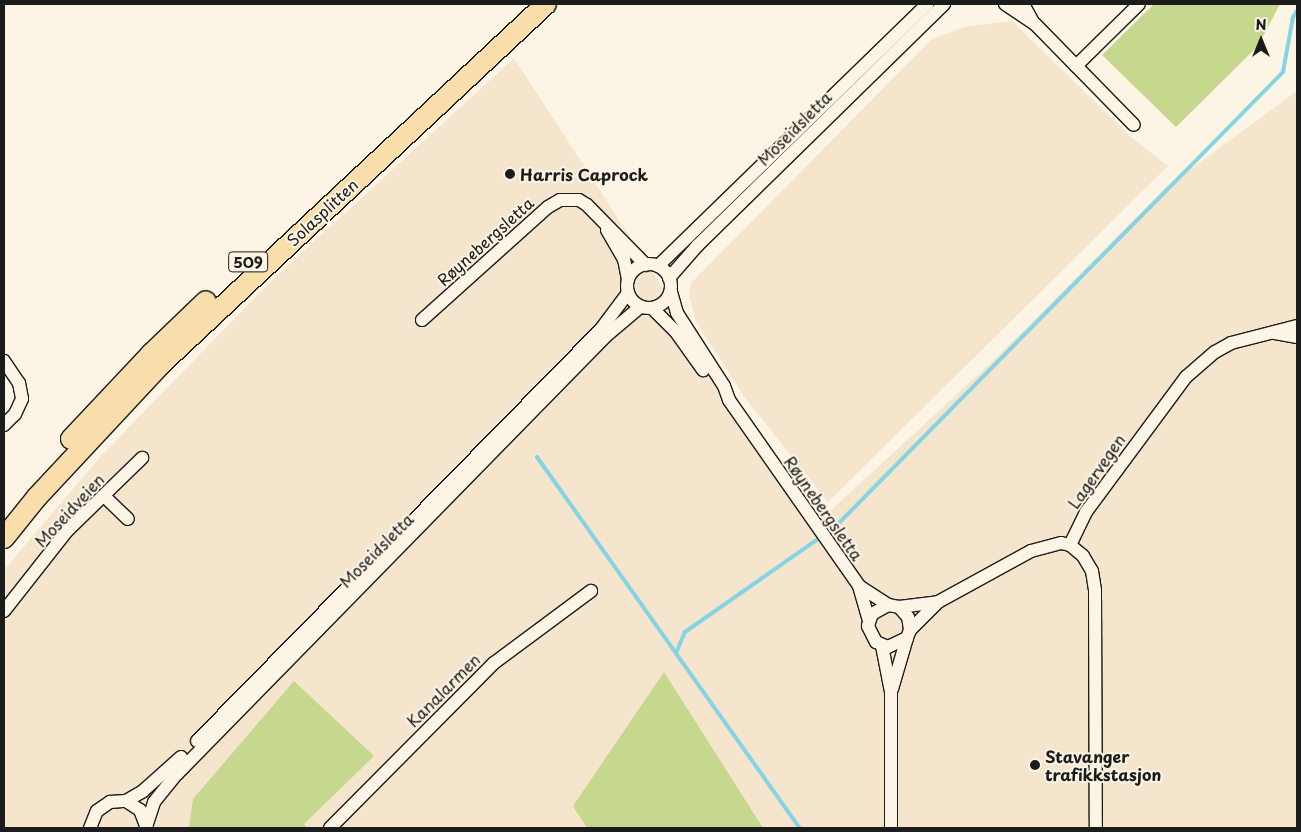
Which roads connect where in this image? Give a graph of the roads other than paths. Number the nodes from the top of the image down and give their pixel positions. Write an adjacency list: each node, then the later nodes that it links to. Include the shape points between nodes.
1 (529, 4): 26 (highway, Solasplitten / 509, via 151,354)
2 (546, 4): 28 (highway, Solasplitten / 509, via 161,364 50,483)
3 (926, 4): 12 (street, Moseidsletta)
4 (944, 4): 13 (street, Moseidsletta, via 704,239)
5 (1006, 4): 8 (street)
6 (1023, 4): 8 (street)
7 (1139, 4): 9 (street)
8 (1035, 24): 9 (street)
9 (1076, 66): 10 (street)
10 (1134, 125)
11 (601, 217): 12 (street, Røynebergsletta); 14 (street, Røynebergsletta, via 624,259); 17 (street, Røynebergsletta, via 579,200 560,200 548,207)
12 (652, 266): 13 (street); 14 (street, via 635,269)
13 (669, 278): 15 (street)
14 (628, 286): 16 (street); 39 (street, Moseidsletta, via 601,329 394,542 171,768)
15 (670, 292): 16 (street, via 663,304); 22 (street, Røynebergsletta, via 677,313 724,386)
16 (646, 308): 22 (street, Røynebergsletta, via 676,332 719,392); 40 (street, Moseidsletta, via 608,335 177,774 154,802)
17 (422, 320)
18 (1297, 326): 19 (street, Lagervegen)
19 (1266, 332): 20 (street); 29 (street, Lagervegen, via 1215,352 1186,377 1086,512)
20 (1297, 337)
21 (4, 361): 23 (street, via 19,383 22,400)
22 (729, 400): 30 (street, Røynebergsletta)
23 (4, 425)
24 (142, 458): 25 (street, Moseidveien)
25 (104, 496): 27 (street); 34 (street, Moseidveien, via 67,531)
26 (4, 516)
27 (128, 519)
28 (4, 538)
29 (1070, 545): 32 (street, via 1051,544 1032,551); 44 (street, via 1089,564 1095,591)
30 (859, 586): 33 (street, Røynebergsletta); 35 (street, Røynebergsletta)
31 (591, 590): 42 (street, Kanalarmen, via 494,663)
32 (938, 602): 33 (street); 36 (street)
33 (893, 606): 35 (street, via 876,609); 36 (street, via 908,617)
34 (4, 611)
35 (869, 620): 37 (street, via 871,638)
36 (909, 634): 37 (street, via 896,646); 38 (street)
37 (882, 646): 38 (street)
38 (891, 692): 43 (street)
39 (126, 802): 40 (street, via 140,810); 41 (street, via 110,802 97,811)
40 (147, 826)
41 (90, 828)
42 (330, 828)
43 (892, 828)
44 (1096, 828)

